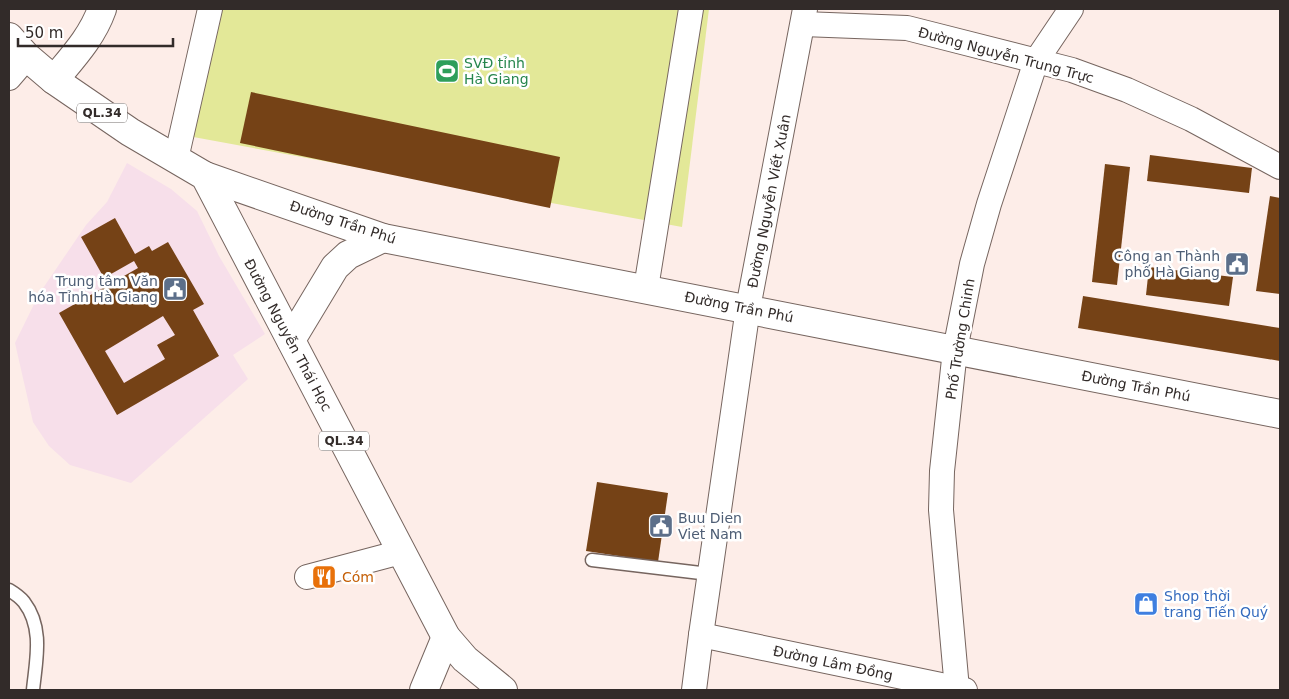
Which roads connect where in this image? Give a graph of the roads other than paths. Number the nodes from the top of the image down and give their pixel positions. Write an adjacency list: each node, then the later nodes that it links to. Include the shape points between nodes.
1 (102, 9): 10 (main road, via 87,40)
2 (210, 9): 11 (street)
3 (691, 9): 15 (street)
4 (1071, 9): 8 (street, Phố Trường Chinh)
5 (804, 16): 8 (street, Đường Nguyễn Trung Trực, via 907,28); 16 (street, Đường Nguyễn Viết Xuân)
6 (9, 37): 7 (main road, QL.34)
7 (27, 56): 9 (street); 10 (main road, QL.34)
8 (1036, 61): 12 (street, Đường Nguyễn Trung Trực, via 1127,90 1191,118); 18 (street, Phố Trường Chinh, via 972,264)
9 (9, 78)
10 (54, 80): 11 (main road, QL.34)
11 (176, 159): 13 (main road, QL.34)
12 (1280, 167)
13 (205, 176): 14 (main road, Đường Trần Phú); 17 (main road, Đường Nguyễn Thái Học / QL.34)
14 (382, 238): 15 (main road, Đường Trần Phú); 17 (main road, via 348,255 334,267)
15 (646, 288): 16 (main road, Đường Trần Phú)
16 (748, 308): 18 (main road, Đường Trần Phú); 22 (street, Đường Nguyễn Viết Xuân)
17 (291, 340): 20 (main road, Đường Nguyễn Thái Học / QL.34)
18 (955, 350): 19 (main road, Đường Trần Phú); 27 (street, Phố Trường Chinh, via 940,510)
19 (1280, 414)
20 (402, 552): 23 (street); 26 (main road, Đường Nguyễn Thái Học / QL.34)
21 (592, 560): 22 (lane)
22 (709, 574): 25 (street, Đường Nguyễn Viết Xuân)
23 (307, 577)
24 (9, 590): 28 (lane, via 24,602 36,626 38,638)
25 (700, 635): 27 (street, Đường Lâm Đồng); 31 (street, Đường Nguyễn Viết Xuân)
26 (446, 637): 29 (main road); 30 (main road, Đường Nguyễn Thái Học / QL.34, via 465,659)
27 (961, 689)
28 (33, 690)
29 (424, 690)
30 (503, 690)
31 (694, 690)

